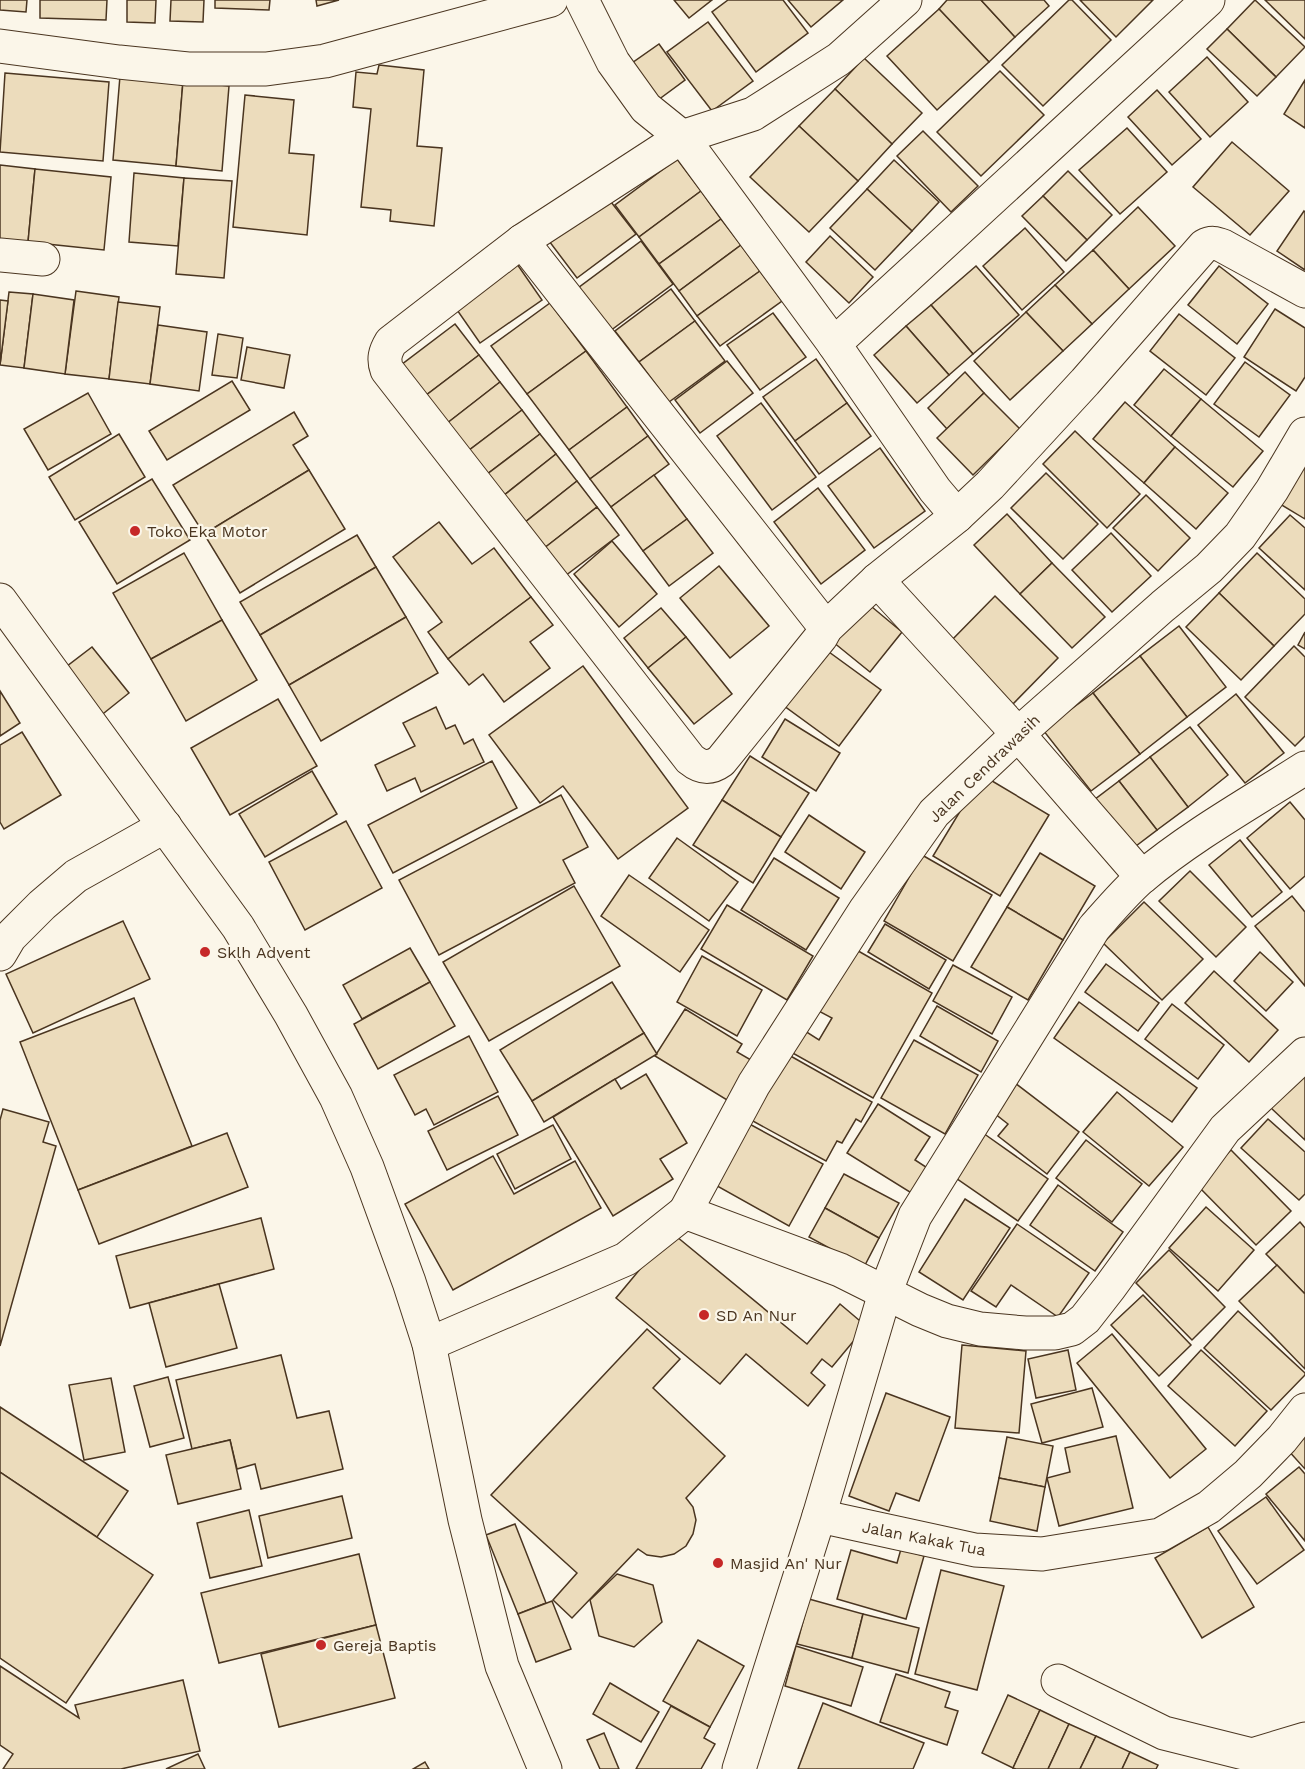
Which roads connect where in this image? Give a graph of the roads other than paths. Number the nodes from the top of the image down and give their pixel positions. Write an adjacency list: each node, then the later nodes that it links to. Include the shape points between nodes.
1 (551, 0): 5 (street, via 325,61 266,69 188,69)
2 (582, 0): 6 (street, via 613,62 646,108)
3 (905, 0): 6 (street, via 839,59 753,114)
4 (1208, 0): 11 (street)
5 (0, 46)
6 (682, 137): 7 (street); 11 (street)
7 (522, 241): 16 (street); 16 (street, via 392,342 384,363 690,759 707,767 721,761)
8 (0, 255): 9 (street)
9 (44, 259)
10 (1305, 291): 13 (street, via 1223,246 1204,246 1085,382)
11 (834, 344): 13 (street)
12 (1305, 434): 17 (street, Jalan Cendrawasih, via 1240,536 1209,568)
13 (957, 516): 14 (street)
14 (877, 580): 16 (street); 17 (street)
15 (0, 600): 19 (street)
16 (826, 628)
17 (1018, 734): 20 (street); 23 (street, Jalan Cendrawasih, via 934,813 889,875 754,1084)
18 (1305, 768): 20 (street)
19 (165, 826): 21 (street, via 76,876 10,937); 25 (street, via 238,927 336,1097 367,1167)
20 (1142, 877): 24 (street, via 1094,928 915,1216)
21 (0, 954)
22 (1305, 1054): 24 (street, via 1225,1129 1110,1287 1072,1329 1025,1333 980,1329 920,1310)
23 (685, 1212): 24 (street, via 840,1270); 25 (street, via 626,1259)
24 (885, 1293): 27 (street)
25 (429, 1344): 31 (street, via 465,1520 502,1666)
26 (1305, 1410): 27 (street, Jalan Kakak Tua, via 1248,1474 1209,1507 1160,1535 1042,1554 986,1551)
27 (819, 1516): 32 (street)
28 (1058, 1681): 30 (street, via 1164,1733)
29 (1305, 1739): 30 (street)
30 (1252, 1755): 33 (street)
31 (545, 1769)
32 (739, 1769)
33 (1304, 1769)

